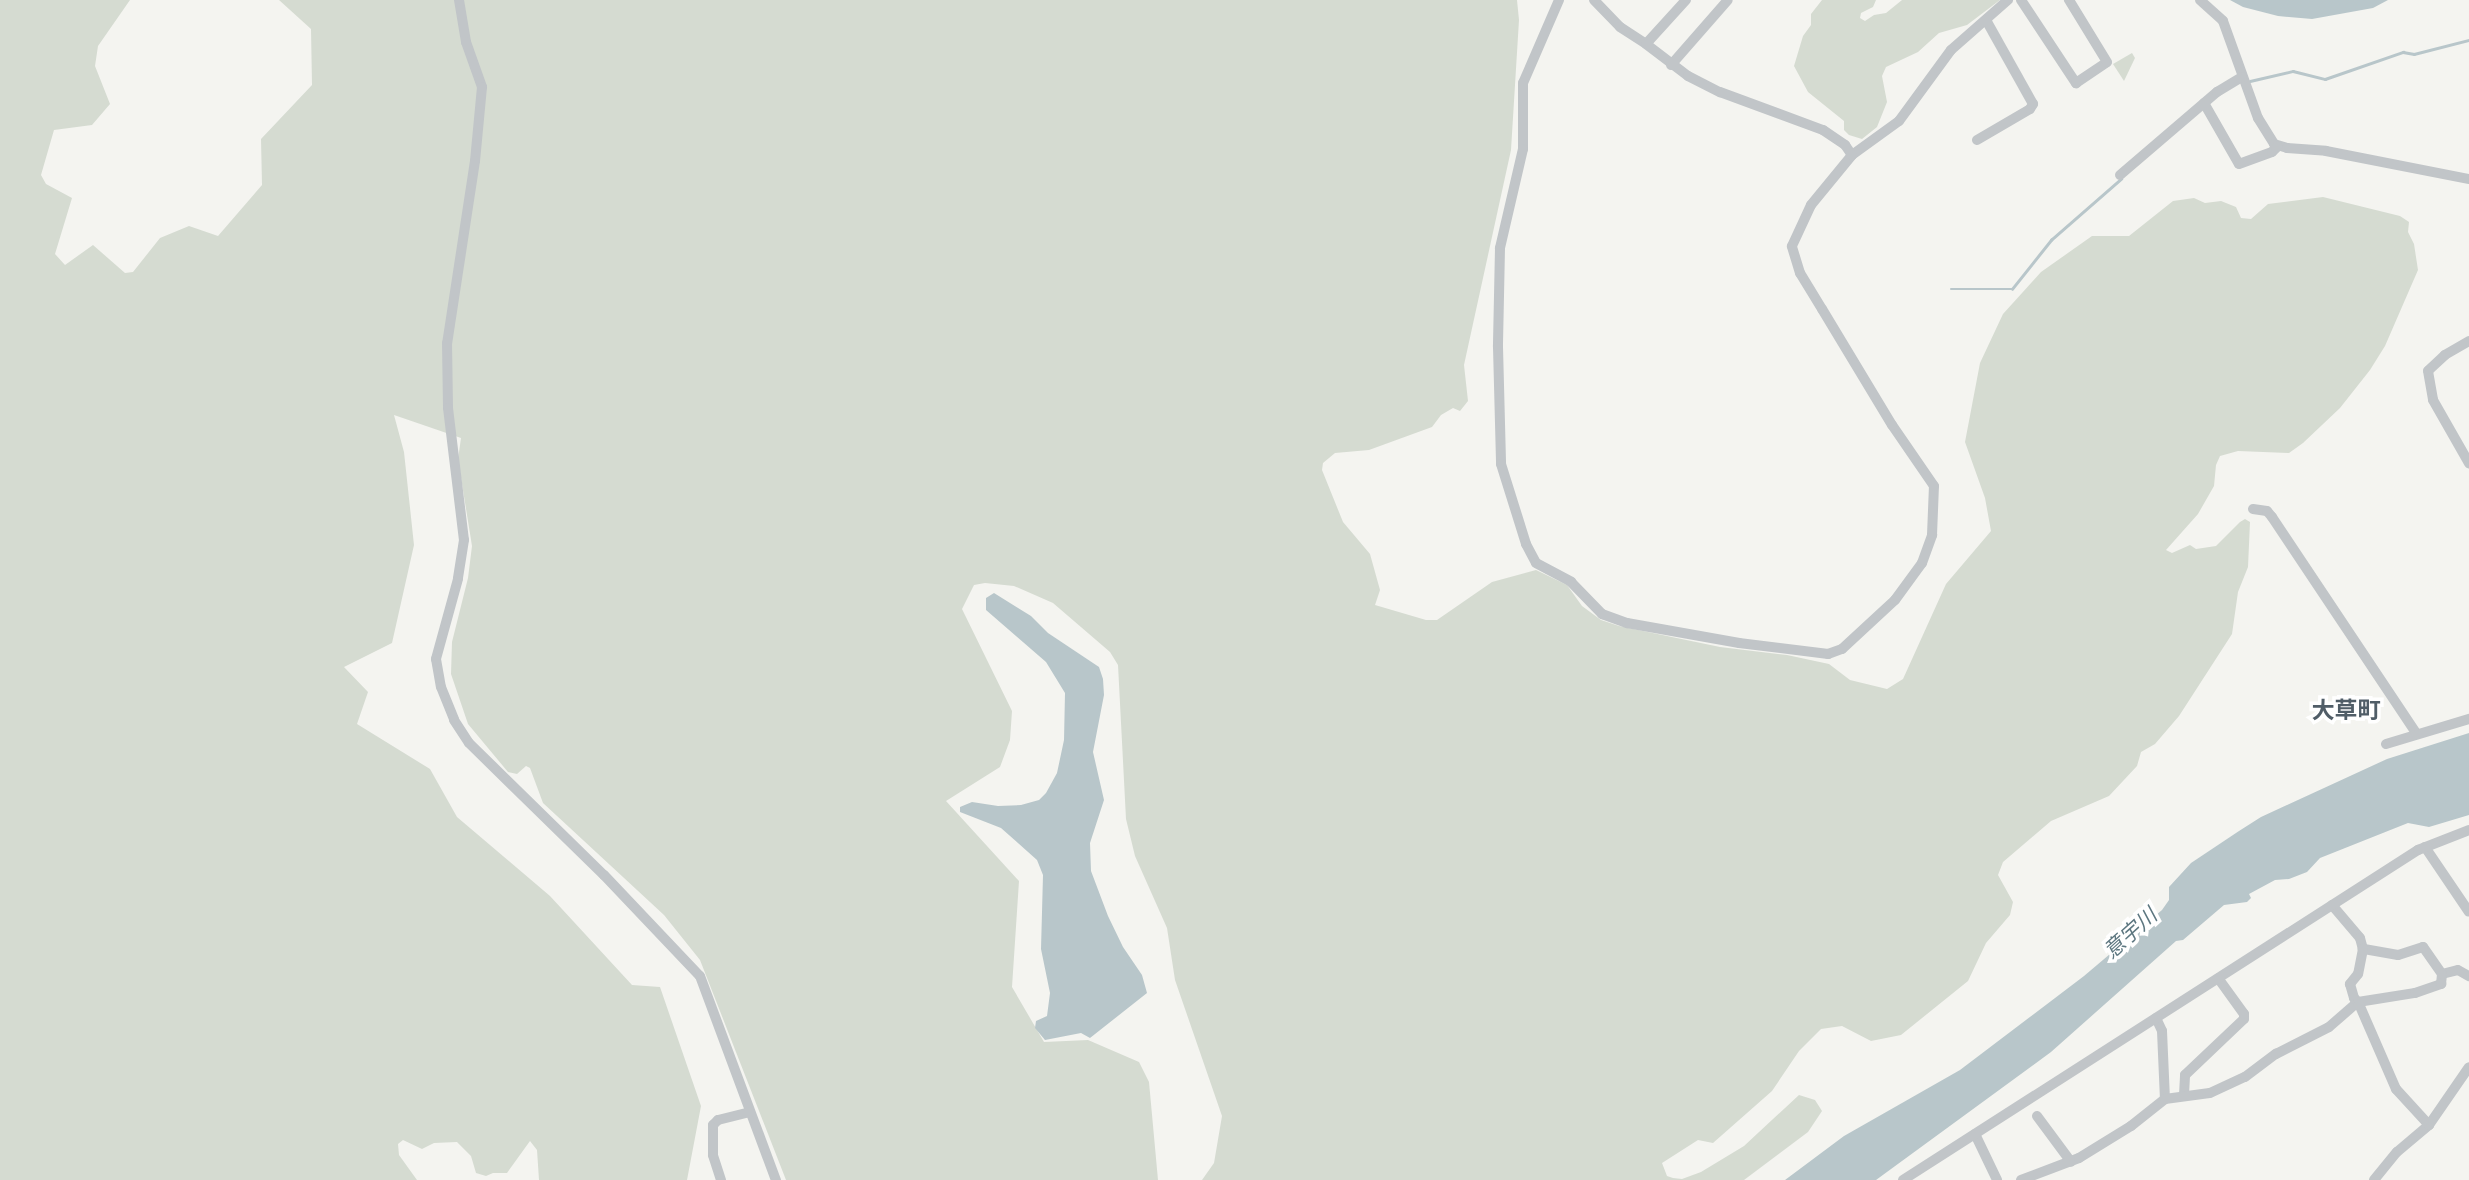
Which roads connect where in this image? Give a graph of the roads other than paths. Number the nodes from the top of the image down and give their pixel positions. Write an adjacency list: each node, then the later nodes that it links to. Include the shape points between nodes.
1 (459, 0): 39 (street, via 466,42 482,88 447,343 448,408 464,540 461,569 436,659 439,680 454,720 469,743 700,976)
2 (1559, 0): 17 (street, via 1523,83 1523,149 1500,248 1500,440 1507,489 1532,557 1571,582 1602,614 1739,643 1828,654 1842,649 1895,600 1922,563 1932,535 1934,486 1811,291 1792,246 1811,205)
3 (1594, 0): 11 (street, via 1620,27)
4 (1686, 0): 11 (street)
5 (1728, 0): 12 (street)
6 (2008, 0): 10 (street)
7 (2021, 0): 8 (street, via 2076,82 2107,62)
8 (2069, 0)
9 (2200, 0): 13 (street, via 2223,21)
10 (1986, 20): 15 (street, via 2033,104); 17 (street, via 1951,50 1899,121)
11 (1646, 44): 12 (street)
12 (1671, 65): 17 (street, via 1720,92 1823,130)
13 (2242, 77): 14 (street); 16 (street, via 2258,118)
14 (2206, 106): 16 (street, via 2239,164); 18 (street)
15 (1977, 140)
16 (2278, 146): 19 (street)
17 (1852, 155)
18 (2120, 175)
19 (2469, 179)
20 (2469, 341): 21 (street, via 2435,362 2428,379 2433,400)
21 (2469, 463)
22 (2253, 509): 24 (street, via 2267,511 2272,517)
23 (2469, 719): 24 (street)
24 (2416, 733): 25 (street)
25 (2386, 744)
26 (2469, 830): 27 (street)
27 (2425, 847): 28 (street); 29 (street)
28 (2332, 905): 30 (street, via 2360,938); 33 (street)
29 (2469, 912)
30 (2363, 949): 31 (street, via 2398,955 2423,947); 34 (street, via 2358,974 2350,984)
31 (2442, 974): 32 (street, via 2458,970); 34 (street, via 2441,984 2415,993)
32 (2469, 976)
33 (2218, 978): 35 (street); 37 (street, via 2244,1019 2185,1075)
34 (2358, 1002): 37 (street, via 2329,1027 2276,1054 2245,1077 2210,1093); 41 (street, via 2396,1089)
35 (2156, 1018): 38 (street, via 2162,1031); 42 (street)
36 (2469, 1067): 41 (street)
37 (2184, 1095): 38 (street)
38 (2165, 1099): 43 (street, via 2132,1126)
39 (749, 1112): 44 (street, via 713,1125 713,1155); 45 (street)
40 (2037, 1116): 43 (street)
41 (2430, 1125): 49 (street, via 2397,1152)
42 (1975, 1134): 46 (street); 47 (street)
43 (2071, 1162): 48 (street)
44 (721, 1180)
45 (776, 1180)
46 (1904, 1180)
47 (1997, 1180)
48 (2021, 1180)
49 (2374, 1180)

